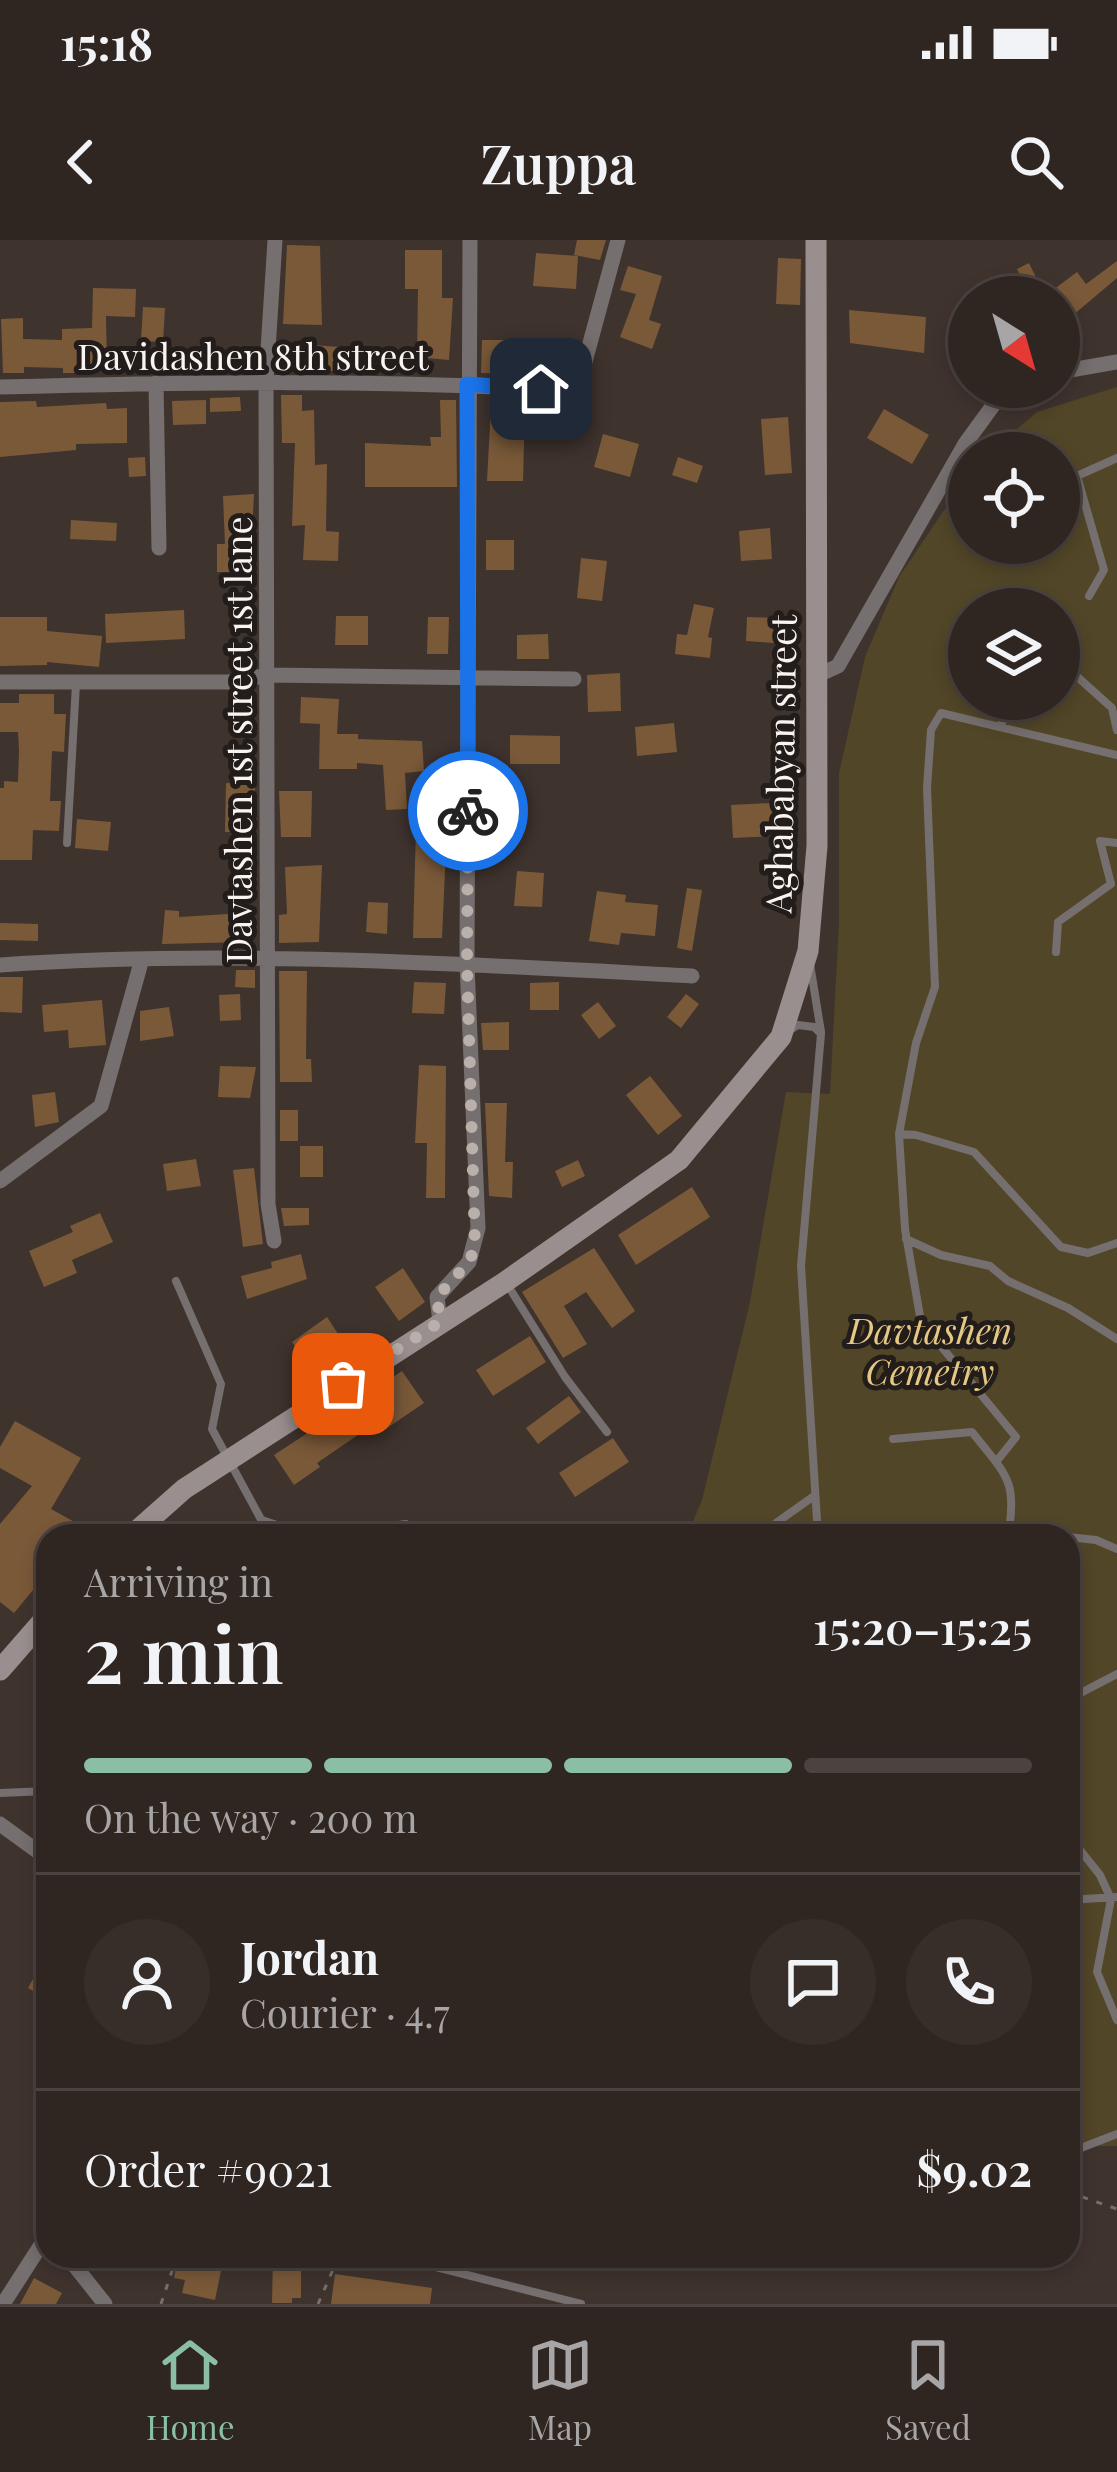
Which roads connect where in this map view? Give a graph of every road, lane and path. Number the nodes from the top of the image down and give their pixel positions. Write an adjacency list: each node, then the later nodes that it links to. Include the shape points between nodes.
1 (275, 240): 7 (street, Davtashen 1st street 1st lane)
2 (470, 240): 9 (street)
3 (618, 240): 9 (street, Davidashen 8th street, via 578,391)
4 (816, 240): 19 (street, Aghababyan street)
5 (1117, 362): 6 (street)
6 (1080, 368)
7 (266, 380): 8 (street, Davidashen 8th street); 9 (street, Davidashen 8th street); 17 (street, Davtashen 1st street 1st lane)
8 (156, 383): 10 (street, Davidashen 8th street); 15 (street)
9 (467, 384): 18 (street)
10 (0, 387)
11 (992, 408): 19 (street, via 838,666)
12 (1117, 458): 13 (lane)
13 (1080, 475)
14 (1080, 487): 16 (lane, via 1104,571)
15 (159, 548)
16 (1089, 596)
17 (269, 675): 18 (street); 23 (street); 33 (street, Davtashen 1st street 1st lane)
18 (469, 677): 21 (street); 34 (street)
19 (814, 677): 30 (street, Aghababyan street, via 817,846)
20 (1080, 679): 26 (lane, via 1112,708)
21 (574, 680)
22 (0, 682): 23 (street)
23 (76, 682): 28 (lane)
24 (1003, 720): 25 (lane)
25 (1000, 727): 27 (lane); 39 (lane, via 941,713 931,730 935,987)
26 (1117, 730)
27 (1117, 755)
28 (67, 843)
29 (1117, 843): 31 (lane, via 1100,841 1111,884 1058,922)
30 (808, 951): 37 (lane); 38 (street, Aghababyan street)
31 (1056, 952)
32 (142, 959): 33 (street); 35 (street); 40 (street, via 101,1106)
33 (266, 959): 34 (street); 42 (street, Davtashen 1st street 1st lane)
34 (467, 964): 36 (street); 46 (street, via 478,1228 469,1262 437,1297)
35 (0, 965)
36 (692, 976)
37 (821, 1034): 38 (lane, via 798,1024); 52 (lane, via 800,1266)
38 (781, 1037): 45 (street, Aghababyan street, via 679,1160)
39 (899, 1134): 41 (lane); 43 (lane, via 974,1152 1061,1246 1088,1253)
40 (0, 1181)
41 (906, 1238): 47 (lane, via 990,1266); 51 (lane, via 922,1322 1016,1437)
42 (274, 1241)
43 (1117, 1243)
44 (176, 1281): 50 (lane, via 220,1384 212,1430)
45 (505, 1282): 46 (street, Aghababyan street); 48 (lane)
46 (440, 1322): 50 (street, Aghababyan street)
47 (1117, 1339)
48 (607, 1432)
49 (893, 1439): 51 (lane, via 973,1432)
50 (227, 1461): 53 (lane); 54 (street, Aghababyan street)
51 (996, 1462): 59 (lane, via 1014,1500)
52 (816, 1495): 57 (lane); 58 (lane)
53 (260, 1519): 55 (lane); 56 (lane)
54 (145, 1524)
55 (263, 1524)
56 (276, 1524)
57 (774, 1524)
58 (817, 1524)
59 (1009, 1524)
60 (1080, 1538): 61 (lane)
61 (1117, 1549)
62 (36, 1629): 63 (street)
63 (0, 1670)
64 (1117, 1674): 65 (lane)
65 (1080, 1693)
66 (36, 1791): 67 (lane)
67 (0, 1793)
68 (0, 1823): 69 (street)
69 (36, 1850)
70 (1080, 1850): 71 (lane)
71 (1114, 1898): 72 (lane); 73 (lane, via 1096,1972)
72 (1080, 1899)
73 (1117, 2020)
74 (1117, 2134): 75 (lane)
75 (1080, 2148)
76 (1080, 2196): 77 (path)
77 (1117, 2209)
78 (36, 2253): 83 (street)
79 (78, 2268): 84 (street)
80 (173, 2268): 85 (path)
81 (334, 2268): 86 (path)
82 (440, 2268): 87 (lane)
83 (3, 2304)
84 (106, 2304)
85 (161, 2304)
86 (318, 2304)
87 (581, 2304)

